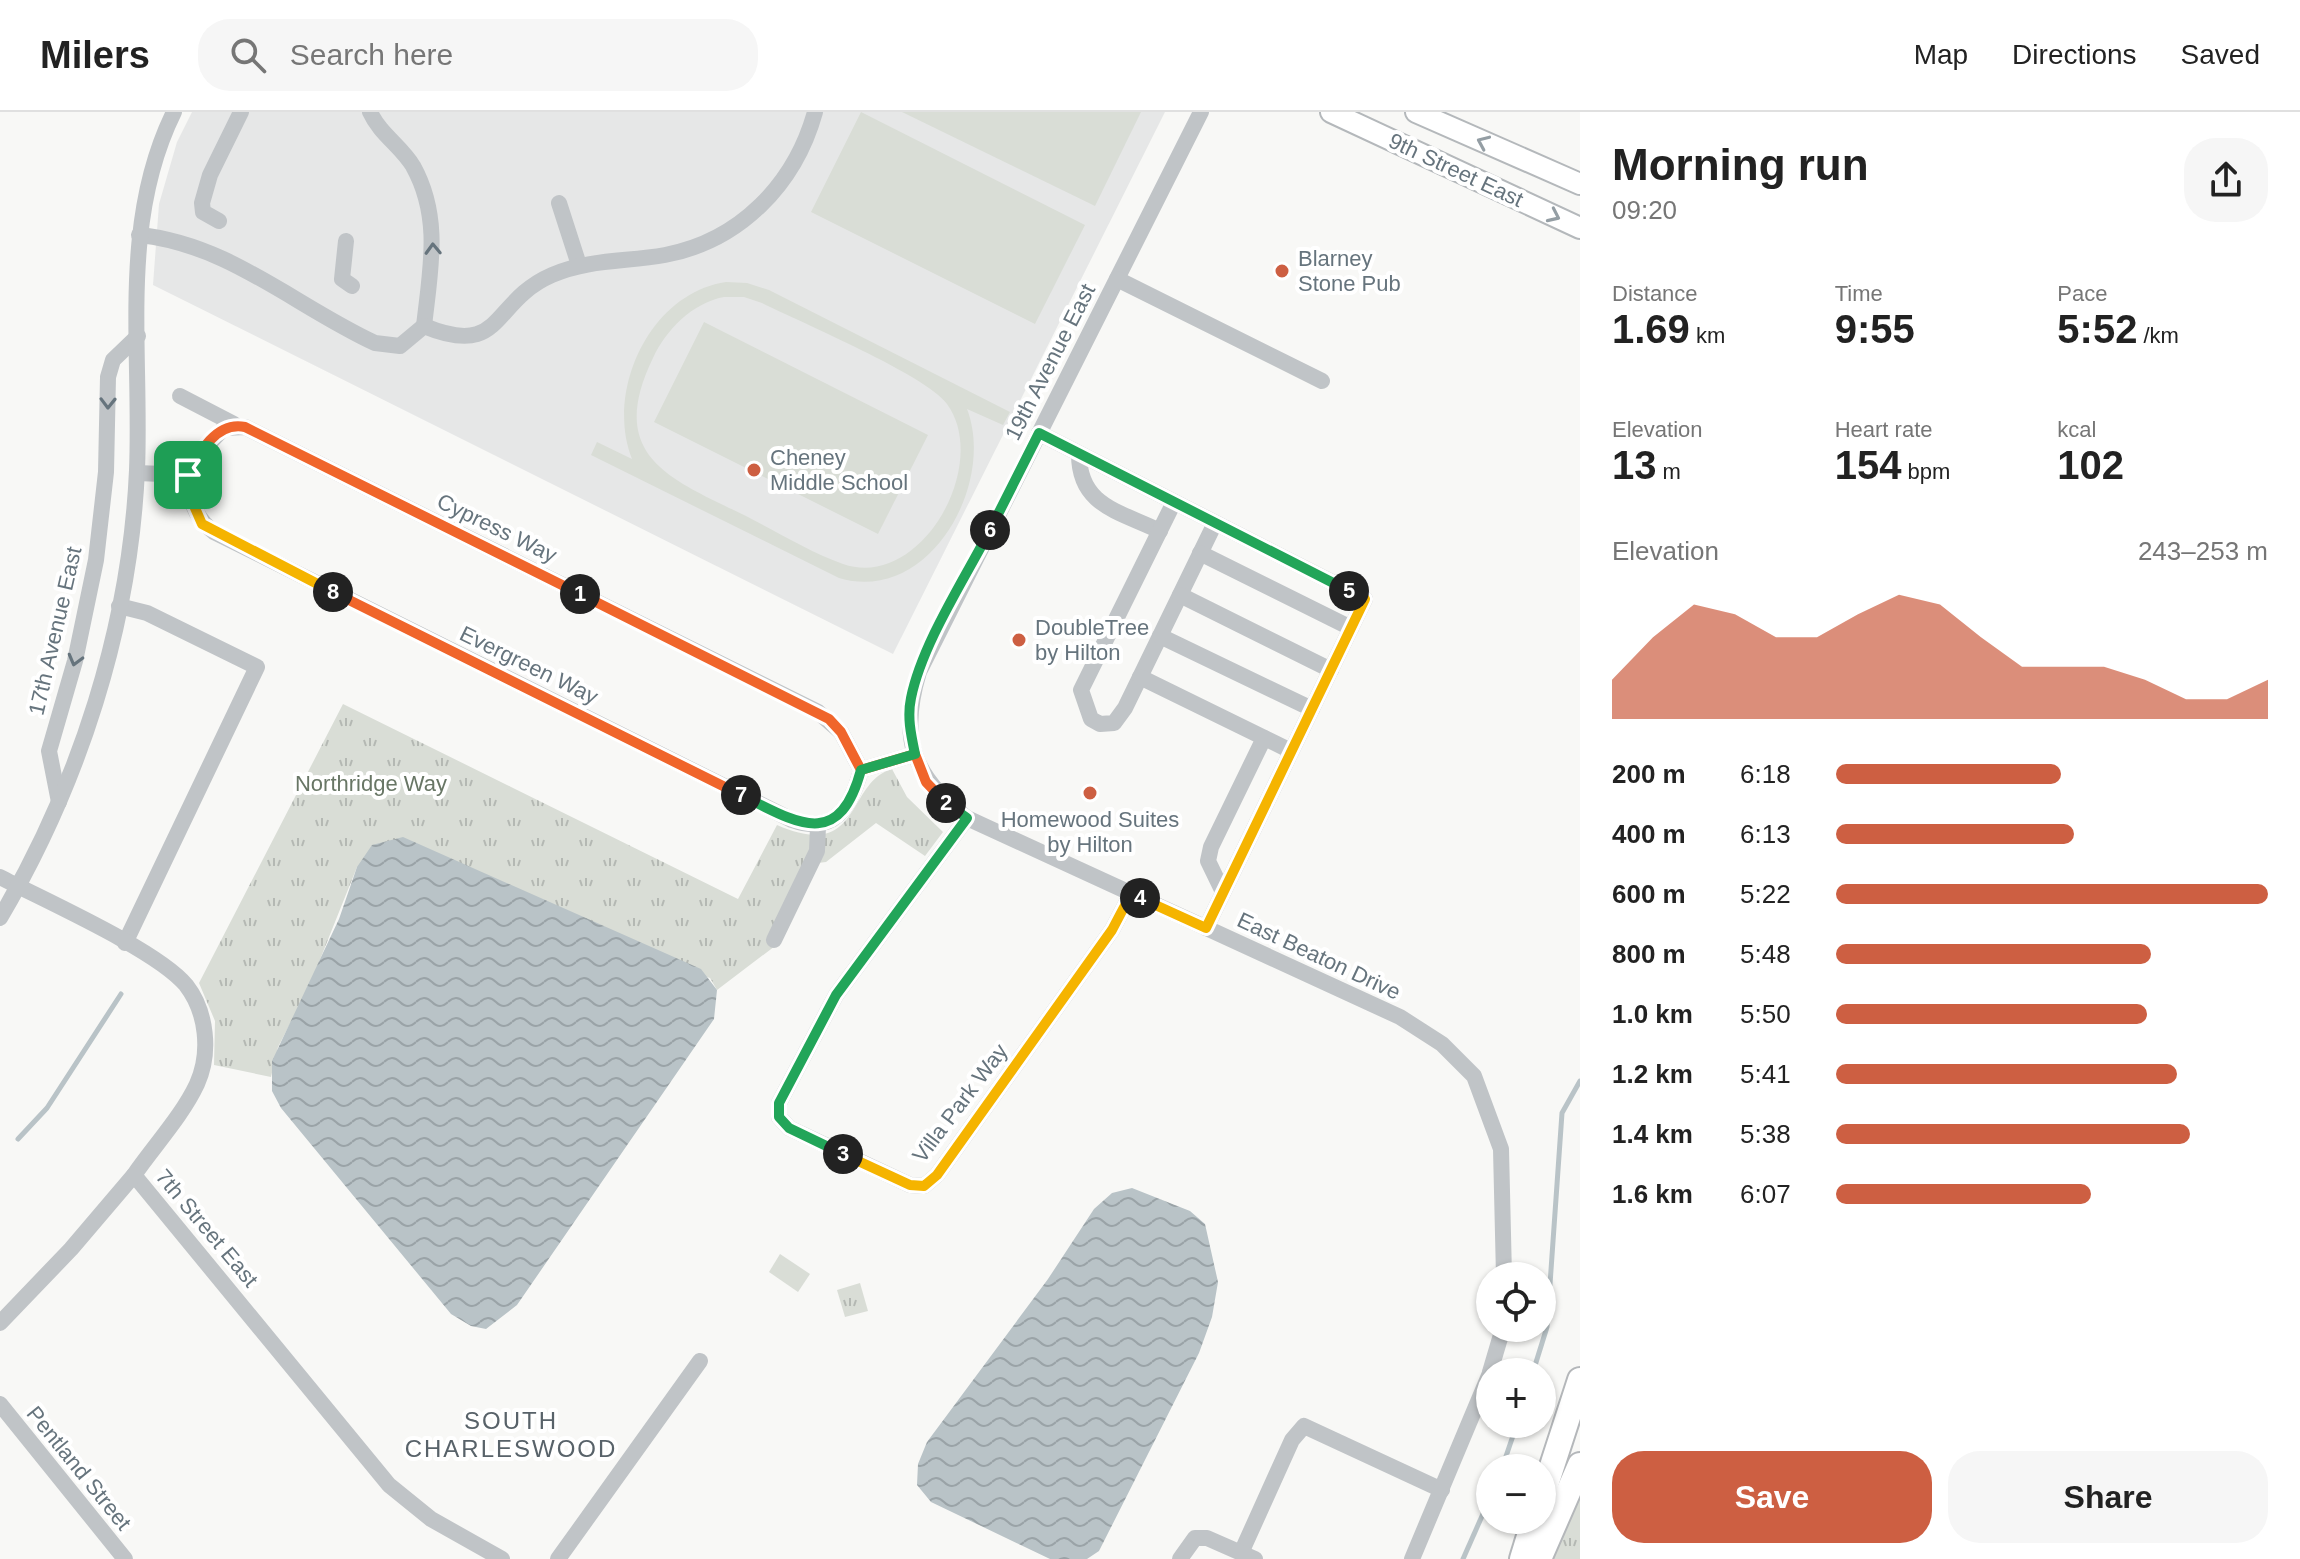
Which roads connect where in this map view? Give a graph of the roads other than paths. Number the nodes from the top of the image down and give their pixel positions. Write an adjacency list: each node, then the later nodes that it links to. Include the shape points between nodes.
1 (174, 112): 12 (street, via 149,173)
2 (241, 112): 10 (street, via 204,192 203,212)
3 (370, 112): 17 (street, one-way to 3, via 434,255 429,210 413,167)
4 (815, 112): 14 (street, via 786,177 733,229 667,255)
5 (1201, 112): 15 (street, 19th Avenue East)
6 (1331, 112): 11 (main road, 9th Street East, one-way to 11)
7 (1416, 112): 8 (main road, 9th Street East, one-way to 7)
8 (1580, 184)
9 (559, 203): 14 (street)
10 (219, 221)
11 (1580, 228)
12 (139, 235): 17 (street, via 173,239 216,255 375,343 400,346); 18 (street)
13 (346, 241): 16 (street, via 342,279)
14 (579, 265): 17 (street, via 548,277 511,303 480,335 458,338)
15 (1117, 279): 19 (street); 22 (street, 19th Avenue East)
16 (352, 286)
17 (424, 326)
18 (138, 336): 24 (street); 42 (street, 17th Avenue East, one-way to 42, via 113,360 108,377 106,472 96,560 49,751)
19 (1322, 381)
20 (180, 396): 21 (street, Cypress Way)
21 (234, 424): 25 (street, via 212,439); 41 (street, Cypress Way, via 818,712 841,732)
22 (1039, 433): 23 (street); 33 (street, 19th Avenue East)
23 (1079, 454): 26 (street); 28 (street, via 1079,475 1092,497)
24 (137, 473): 25 (street); 31 (street)
25 (188, 475): 44 (street, Evergreen Way, via 196,512 214,532 792,820)
26 (1174, 502): 27 (street); 28 (street)
27 (1215, 523): 29 (street); 32 (street, via 1365,599)
28 (1160, 531): 36 (street, via 1086,675 1081,690 1091,719 1114,723)
29 (1200, 553): 30 (street); 32 (street)
30 (1180, 595): 34 (street); 35 (street)
31 (119, 606): 42 (street, via 108,660); 52 (street, via 147,613 257,667)
32 (1351, 628): 35 (street)
33 (939, 631): 40 (street, East Beaton Drive, via 911,699)
34 (1160, 636): 36 (street); 37 (street)
35 (1331, 670): 37 (street)
36 (1140, 677): 38 (street)
37 (1312, 709): 39 (street)
38 (1264, 738): 39 (street); 47 (street, via 1211,847 1208,861)
39 (1291, 751): 47 (street)
40 (915, 754): 41 (street); 43 (street, East Beaton Drive, via 926,782)
41 (861, 770): 44 (street, via 847,806)
42 (59, 802): 46 (street)
43 (967, 818): 48 (street, East Beaton Drive); 48 (street, Villa Park Way, via 836,995 779,1103 779,1117 789,1128 910,1185 924,1186 1112,930)
44 (818, 826): 51 (street, via 817,851)
45 (0, 877): 46 (street, 7th Street East)
46 (18, 887): 49 (street); 52 (street, 7th Street East)
47 (1223, 892): 50 (street)
48 (1131, 894): 50 (street, East Beaton Drive)
49 (0, 918)
50 (1206, 928): 54 (street, East Beaton Drive, via 1400,1017 1442,1044 1474,1076 1501,1149)
51 (774, 940)
52 (125, 943): 53 (street, 7th Street East, via 186,985 200,1007 205,1033 197,1084)
53 (134, 1175): 55 (street); 66 (street, 7th Street East, via 389,1485 431,1519)
54 (1504, 1262)
55 (0, 1323)
56 (700, 1361): 67 (street)
57 (1580, 1380): 60 (highway)
58 (0, 1404): 65 (street, Pentland Street)
59 (1476, 1407): 62 (street)
60 (1556, 1454)
61 (1580, 1465): 71 (highway)
62 (1442, 1490): 64 (street, via 1304,1426 1292,1440); 69 (street)
63 (1530, 1534): 70 (highway)
64 (1248, 1556): 68 (street, via 1195,1538)
65 (125, 1559)
66 (502, 1559)
67 (558, 1559)
68 (1180, 1559)
69 (1412, 1559)
70 (1522, 1559)
71 (1539, 1559)

